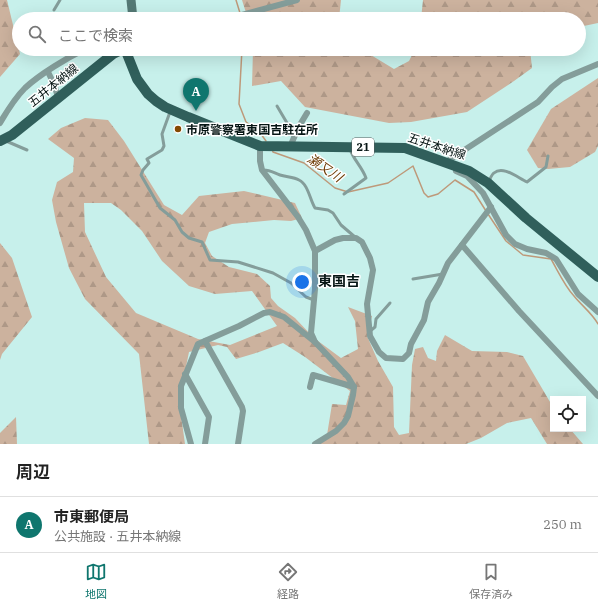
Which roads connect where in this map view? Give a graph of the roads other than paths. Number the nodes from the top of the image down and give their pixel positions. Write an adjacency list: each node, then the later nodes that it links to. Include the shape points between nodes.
1 (60, 0): 4 (lane)
2 (131, 0): 5 (main road)
3 (297, 0): 6 (street)
4 (54, 10)
5 (132, 12)
6 (253, 12)
7 (71, 56): 11 (street)
8 (110, 56): 12 (main road, 五井本納線 / 21)
9 (127, 56): 14 (main road, 五井本納線 / 21, via 142,87 156,101)
10 (598, 64): 24 (street, via 562,79 538,102)
11 (48, 72): 12 (street); 16 (street, via 25,88)
12 (58, 97): 18 (main road, 五井本納線 / 21)
13 (277, 106): 17 (lane, via 290,128)
14 (171, 110): 19 (main road, 五井本納線 / 21); 35 (lane, via 162,134 164,146 147,159 149,163 141,175 160,208 189,238 202,242 210,260 238,262 273,272)
15 (307, 113): 17 (street)
16 (0, 123)
17 (296, 132): 20 (street)
18 (2, 141): 22 (lane)
19 (260, 146): 20 (main road, 五井本納線 / 21); 25 (street)
20 (290, 147): 21 (main road, 五井本納線 / 21)
21 (350, 147): 24 (main road, 五井本納線 / 21, via 405,148); 27 (lane, via 366,178)
22 (27, 150)
23 (548, 156): 26 (lane, via 546,167 527,182 500,170 494,173)
24 (446, 162): 26 (main road, 五井本納線 / 21, via 476,174); 28 (street, via 476,184)
25 (262, 170): 29 (lane, via 300,180 315,208 333,213 341,225); 31 (street, via 298,217)
26 (488, 183): 33 (main road, 五井本納線 / 21)
27 (344, 194)
28 (491, 207): 30 (street); 37 (street, via 506,235 515,244 546,252 556,259 578,294)
29 (356, 238): 31 (street, via 335,240); 38 (street, via 367,250 373,270 366,304)
30 (462, 245): 32 (street); 44 (street)
31 (315, 251): 35 (street)
32 (443, 274): 34 (lane); 38 (street, via 428,302 424,320 409,354 403,359 386,358 372,342)
33 (598, 277)
34 (413, 279)
35 (314, 300): 40 (street, via 312,333)
36 (390, 303): 38 (lane)
37 (598, 312)
38 (369, 332)
39 (205, 341): 40 (street, via 270,312 284,317); 41 (street, via 198,344); 47 (street, via 243,410)
40 (315, 342): 43 (street, via 348,377)
41 (185, 374): 45 (street, via 181,386 181,408); 46 (street, via 209,417)
42 (310, 387): 43 (street, via 313,375)
43 (354, 387): 48 (street, via 344,423)
44 (598, 396)
45 (191, 444)
46 (205, 444)
47 (238, 444)
48 (315, 444)

